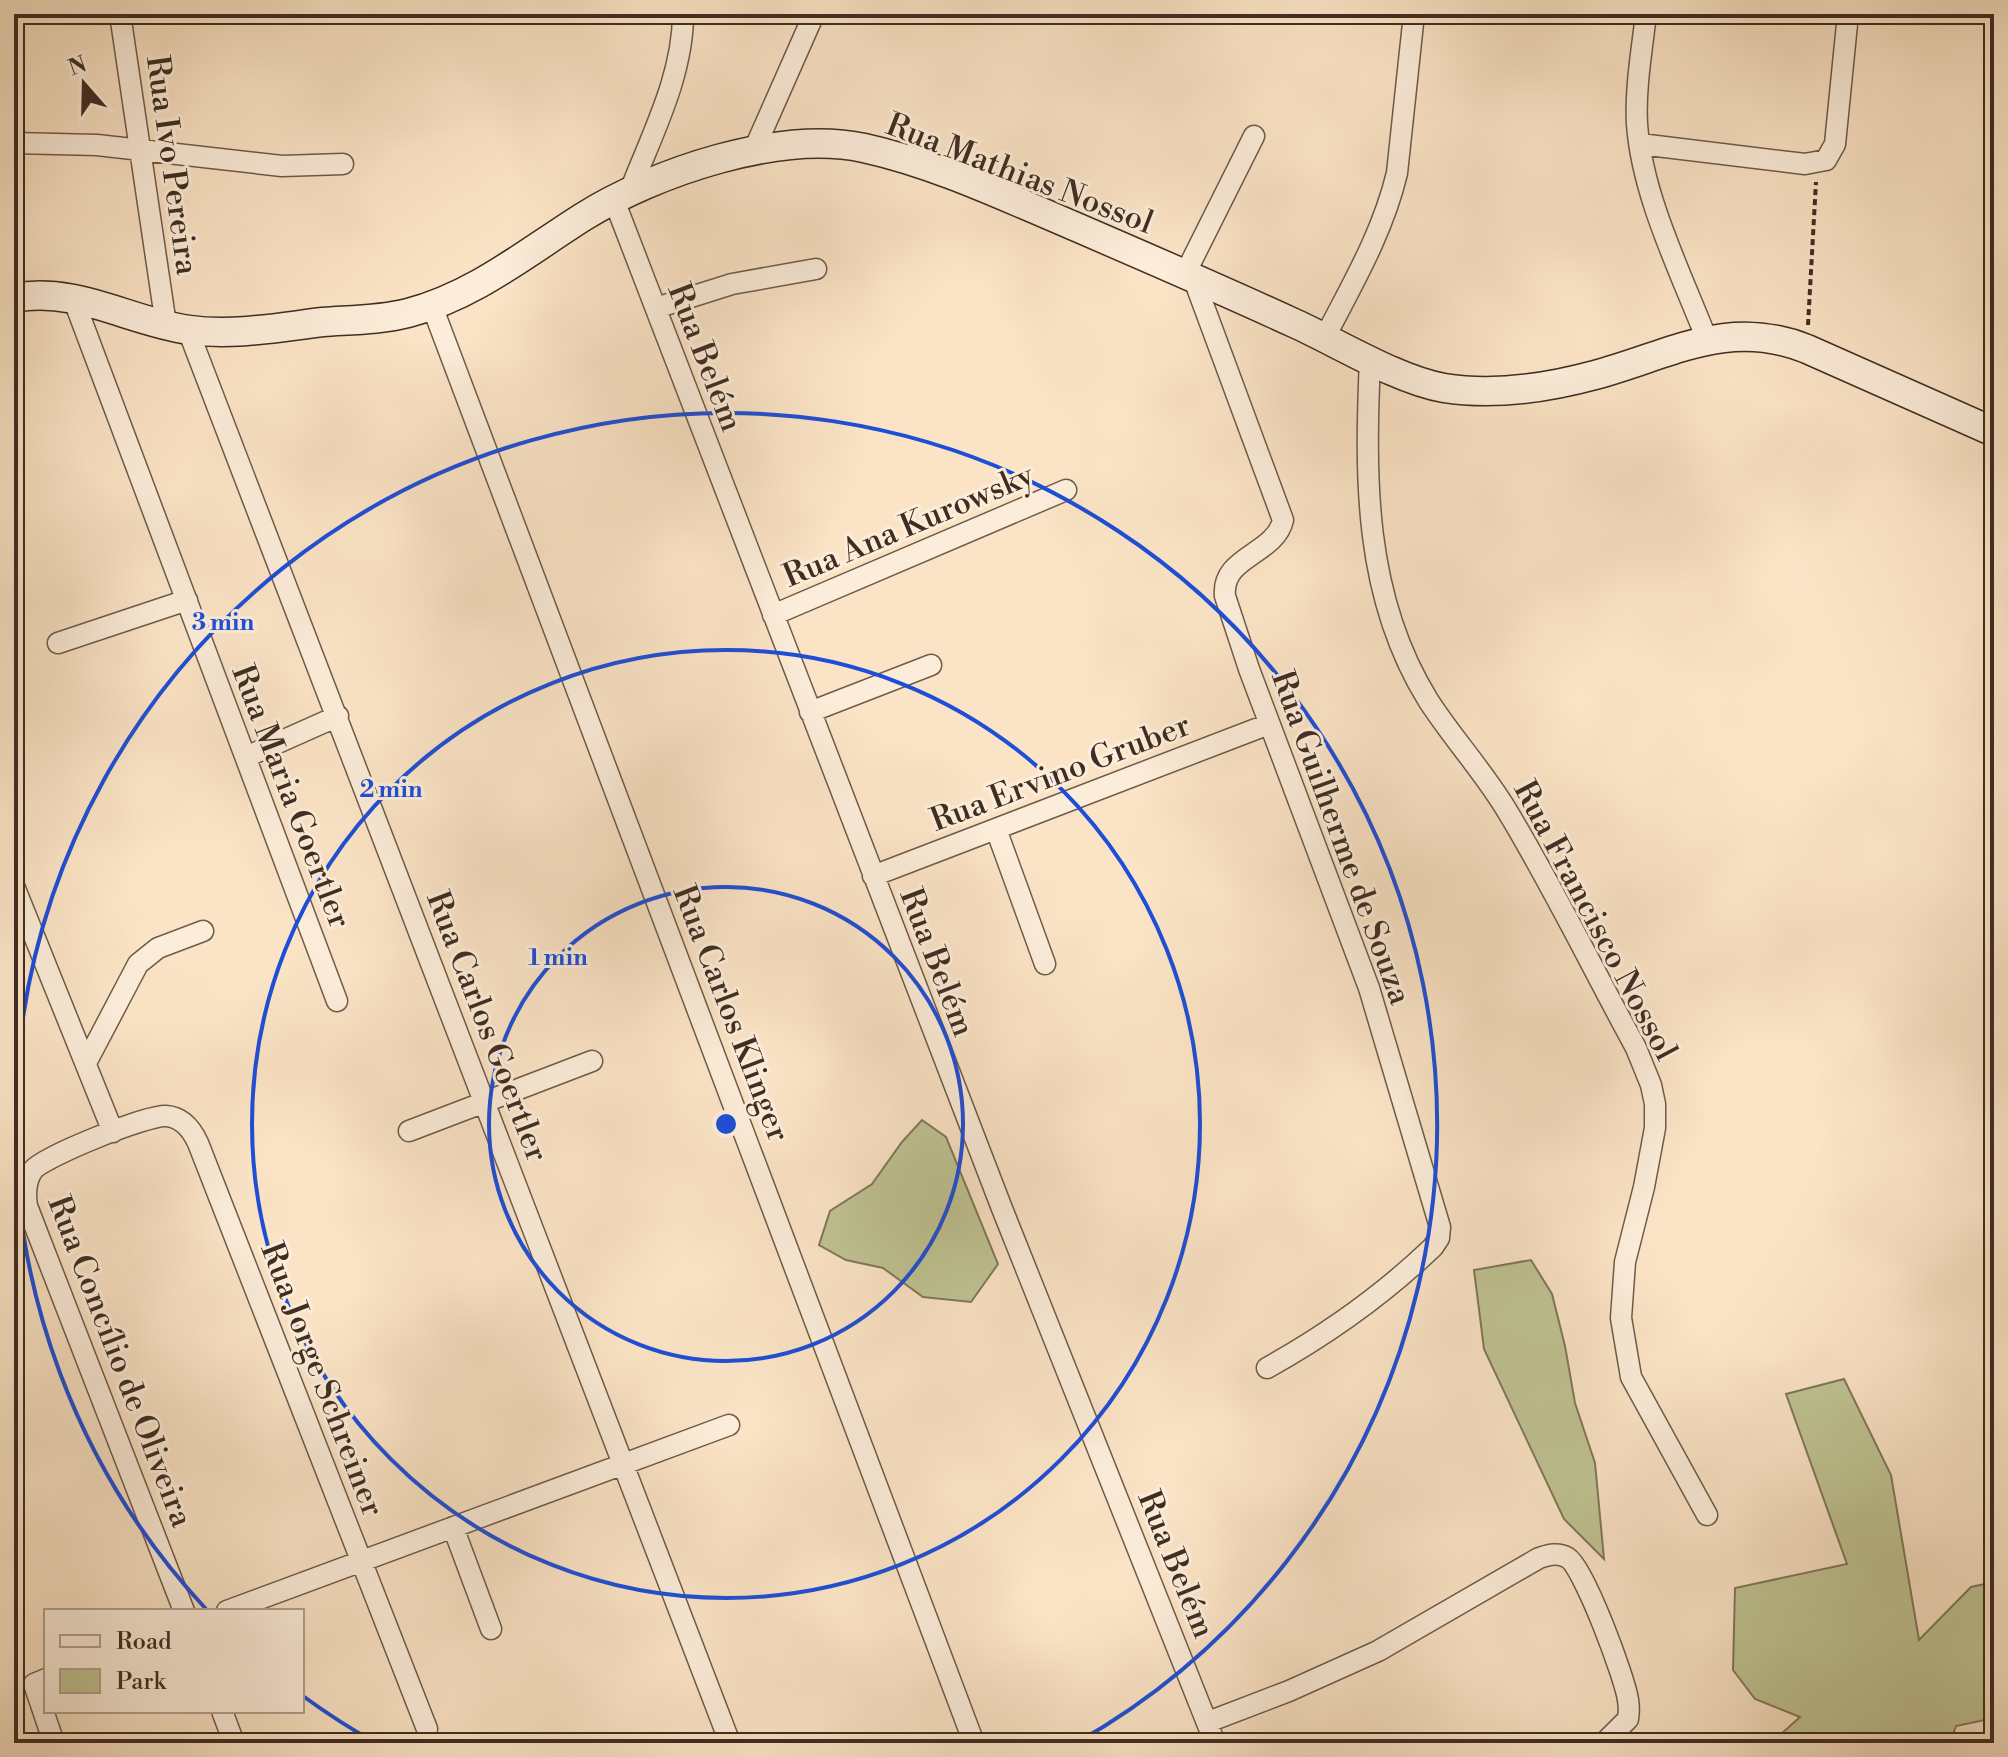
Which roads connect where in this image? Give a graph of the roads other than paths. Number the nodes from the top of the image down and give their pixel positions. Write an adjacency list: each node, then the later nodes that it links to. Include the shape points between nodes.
1 (120, 14): 10 (street, Rua Ivo Pereira)
2 (683, 14): 13 (street, via 678,63)
3 (814, 14): 11 (street)
4 (1414, 14): 21 (street, via 1392,195)
5 (1646, 14): 9 (street, via 1637,103)
6 (1848, 14): 9 (street, via 1835,144 1826,160)
7 (1254, 136): 15 (street)
8 (14, 143): 10 (street)
9 (1640, 144): 22 (street, via 1658,213)
10 (140, 149): 12 (street, via 282,166); 20 (street, Rua Ivo Pereira)
11 (753, 152): 13 (street, Rua Mathias Nossol, via 691,168); 15 (street, Rua Mathias Nossol, via 831,143 901,158)
12 (343, 164)
13 (622, 195): 18 (street, Rua Mathias Nossol, via 476,286); 19 (street, Rua Belém)
14 (816, 269): 19 (street, via 732,284)
15 (1189, 275): 21 (street, Rua Mathias Nossol); 32 (street, Rua Guilherme de Souza, via 1283,520 1274,539 1233,568 1224,587)
16 (14, 298): 17 (street, Rua Mathias Nossol)
17 (73, 298): 20 (street, Rua Mathias Nossol); 26 (street, Rua Maria Goertler)
18 (432, 306): 20 (street, Rua Mathias Nossol, via 404,314 228,332); 61 (street, Rua Carlos Klinger)
19 (656, 308): 27 (street, Rua Belém)
20 (177, 328): 31 (street, Rua Carlos Goertler)
21 (1325, 337): 23 (street, Rua Mathias Nossol)
22 (1707, 340): 23 (street, Rua Mathias Nossol, via 1568,382 1501,391 1427,384); 24 (street, Rua Mathias Nossol, via 1786,341)
23 (1370, 359): 48 (street, Rua Francisco Nossol, via 1368,506 1401,645 1428,699 1510,816 1651,1085 1655,1128 1625,1262 1621,1318 1631,1377)
24 (1994, 432)
25 (1066, 490): 27 (street, Rua Ana Kurowsky)
26 (187, 600): 28 (street); 33 (street, Rua Maria Goertler)
27 (773, 615): 30 (street, Rua Belém)
28 (58, 643)
29 (931, 665): 30 (street)
30 (810, 712): 35 (street, Rua Belém)
31 (338, 716): 33 (street); 42 (street, Rua Carlos Goertler)
32 (1269, 724): 34 (street, Rua Ervino Gruber); 45 (street, Rua Guilherme de Souza, via 1369,988 1440,1227 1433,1247 1353,1315)
33 (246, 757): 39 (street, Rua Maria Goertler)
34 (996, 829): 35 (street, Rua Ervino Gruber); 38 (street)
35 (873, 876): 56 (street, Rua Belém)
36 (14, 886): 41 (street)
37 (203, 931): 41 (street, via 158,948 138,964)
38 (1045, 964)
39 (337, 1001)
40 (592, 1061): 42 (street)
41 (86, 1063): 44 (street)
42 (484, 1102): 43 (street); 47 (street, Rua Carlos Goertler)
43 (409, 1131)
44 (113, 1132): 50 (street, Rua Jorge Schreiner, via 167,1116 193,1133); 51 (street, Rua Concílio de Oliveira, via 43,1161 27,1180 25,1194)
45 (1267, 1368)
46 (729, 1425): 47 (street)
47 (622, 1465): 49 (street); 60 (street, Rua Carlos Goertler)
48 (1707, 1515)
49 (453, 1527): 50 (street); 53 (street)
50 (362, 1561): 52 (street); 57 (street, Rua Jorge Schreiner)
51 (183, 1609)
52 (232, 1609)
53 (491, 1629)
54 (44, 1680): 58 (street, via 34,1684)
55 (223, 1713): 59 (street)
56 (1208, 1722): 62 (street, Rua Belém); 63 (street, via 1378,1651 1554,1554 1577,1567 1629,1702 1628,1719)
57 (427, 1729)
58 (54, 1743)
59 (234, 1743)
60 (730, 1743)
61 (974, 1743)
62 (1215, 1743)
63 (1604, 1743)

